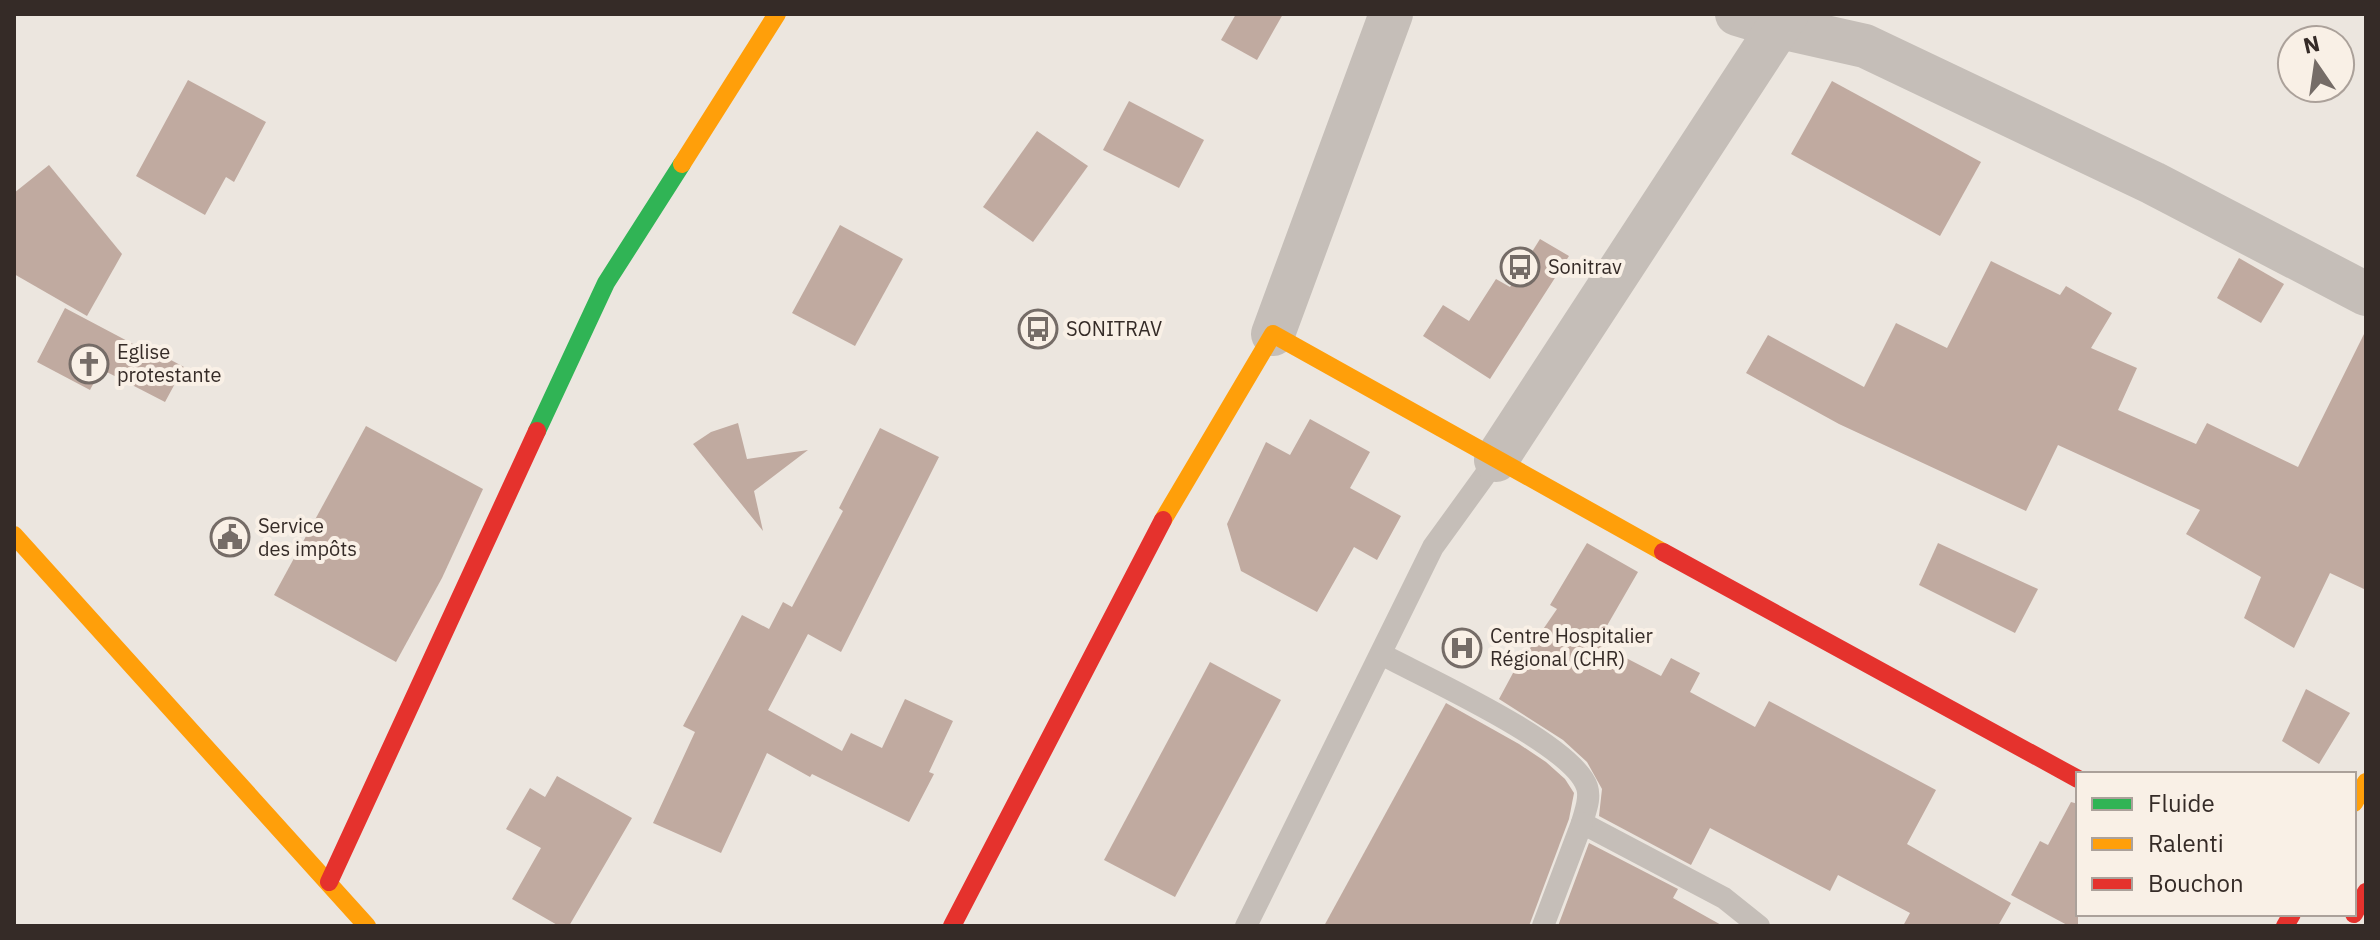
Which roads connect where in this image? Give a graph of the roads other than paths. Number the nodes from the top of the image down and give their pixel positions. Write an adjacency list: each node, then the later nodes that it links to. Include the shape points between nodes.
1 (777, 14): 14 (main road, via 606,283)
2 (1391, 14): 6 (street)
3 (1737, 14): 4 (street)
4 (1783, 21): 5 (street, via 1865,46 2153,183); 7 (street)
5 (2366, 294)
6 (1273, 334): 7 (main road); 18 (main road, via 1157,529)
7 (1496, 460): 9 (lane, via 1433,547); 10 (main road)
8 (14, 535): 14 (main road)
9 (1381, 654): 13 (lane, via 1526,731 1576,768 1589,797); 19 (lane)
10 (2076, 778)
11 (2366, 782): 12 (main road)
12 (2356, 800)
13 (1582, 823): 20 (lane); 21 (lane, via 1724,898)
14 (329, 882): 17 (main road)
15 (2366, 892): 16 (main road)
16 (2356, 910)
17 (367, 926)
18 (952, 926)
19 (1246, 926)
20 (1543, 926)
21 (1759, 926)

